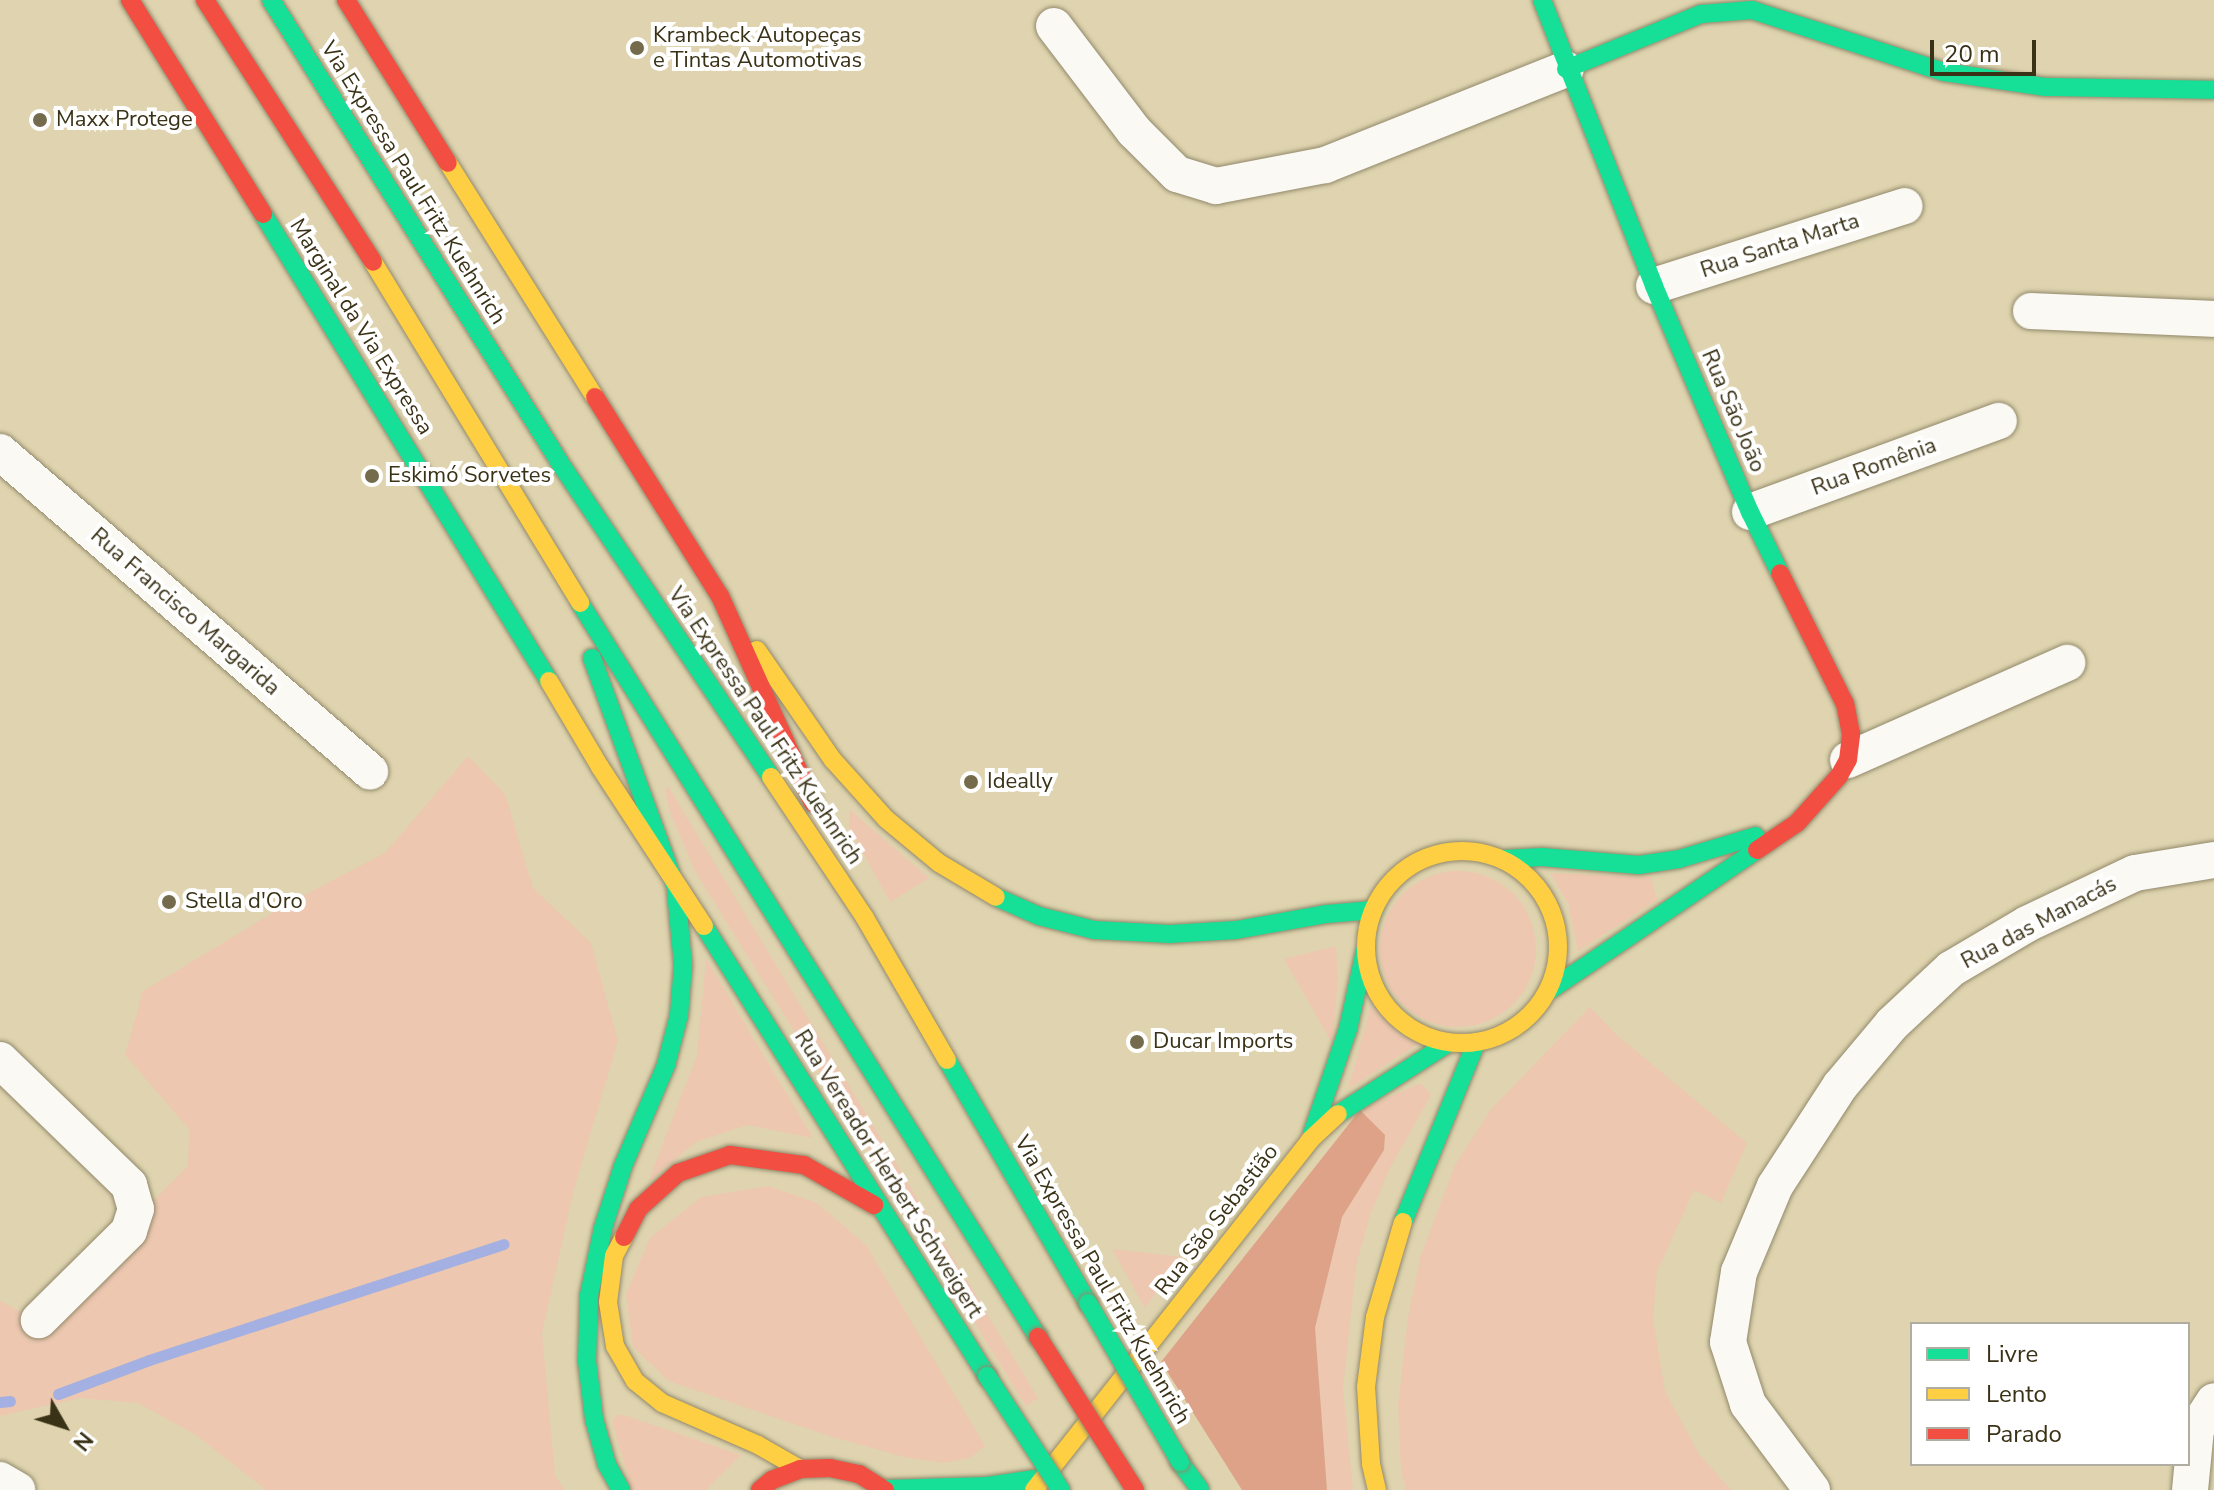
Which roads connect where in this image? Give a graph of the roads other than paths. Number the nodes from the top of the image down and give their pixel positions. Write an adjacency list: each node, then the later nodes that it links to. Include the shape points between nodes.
1 (130, 0): 27 (main road, Marginal da Via Expressa)
2 (194, 0): 9 (main road)
3 (205, 0): 9 (main road)
4 (271, 0): 29 (main road, Via Expressa Paul Fritz Kuehnrich, via 562,466)
5 (346, 0): 20 (main road)
6 (1542, 0): 10 (main road, Rua São João)
7 (1753, 5): 10 (main road, via 1701,14); 11 (main road, via 1944,72 2046,87)
8 (1054, 26): 10 (street, via 1134,131 1177,174 1216,186 1325,165)
9 (233, 44): 19 (main road, via 387,284)
10 (1566, 69): 13 (main road, Rua São João)
11 (2214, 90)
12 (1905, 206): 13 (street, Rua Santa Marta)
13 (1654, 286): 18 (main road, Rua São João)
14 (2031, 311): 15 (street)
15 (2214, 319)
16 (1999, 421): 18 (street, Rua Romênia)
17 (0, 452): 23 (street, Rua Francisco Margarida)
18 (1750, 512): 22 (main road, Rua São João, via 1845,704 1851,734)
19 (561, 573): 27 (main road); 47 (main road, bridge)
20 (720, 596): 28 (main road, via 854,784 886,819 982,891 1039,916 1094,930 1170,934); 29 (main road)
21 (2067, 663): 22 (street)
22 (1848, 760): 24 (main road)
23 (370, 771)
24 (1797, 823): 25 (main road, via 1679,859 1639,865); 31 (main road)
25 (1503, 859): 28 (main road, via 1466,851 1428,857 1405,869); 31 (main road, via 1525,873 1554,915 1559,940)
26 (2214, 860): 50 (street, Rua das Manacás, via 2135,873 2027,924 1951,969 1892,1024 1840,1086 1783,1173 1739,1272 1728,1342 1748,1404)
27 (675, 885): 36 (main road, Rua Vereador Herbert Schweigert); 43 (main road, via 683,965 679,1015 666,1065 603,1228 589,1295 587,1361 594,1419 607,1465)
28 (1374, 910): 30 (main road)
29 (865, 918): 48 (main road, Via Expressa Paul Fritz Kuehnrich, bridge)
30 (1365, 949): 33 (main road, via 1381,1000 1399,1021 1421,1036); 35 (main road, Rua São Sebastião, via 1348,1029)
31 (1550, 990): 32 (main road, via 1531,1015 1506,1034)
32 (1476, 1043): 33 (main road); 49 (main road, via 1393,1246 1375,1317 1366,1387)
33 (1447, 1044): 35 (main road, Rua São Sebastião, via 1345,1108)
34 (0, 1060): 37 (street, via 129,1185 136,1209 129,1231)
35 (1310, 1140): 41 (main road, Rua São Sebastião)
36 (880, 1209): 39 (main road, via 804,1165 730,1155 678,1173 638,1209 614,1256 608,1302 615,1346 635,1381 662,1403); 46 (main road, Rua Vereador Herbert Schweigert, bridge)
37 (39, 1320)
38 (2214, 1401): 51 (street, via 2196,1429)
39 (800, 1469): 44 (main road); 45 (main road, via 859,1474)
40 (0, 1480): 42 (street)
41 (1038, 1484): 45 (main road, Rua São Sebastião)
42 (17, 1490)
43 (621, 1490)
44 (760, 1490)
45 (885, 1490)
46 (1061, 1490)
47 (1135, 1490)
48 (1200, 1490)
49 (1377, 1490)
50 (1812, 1490)
51 (2190, 1490)

